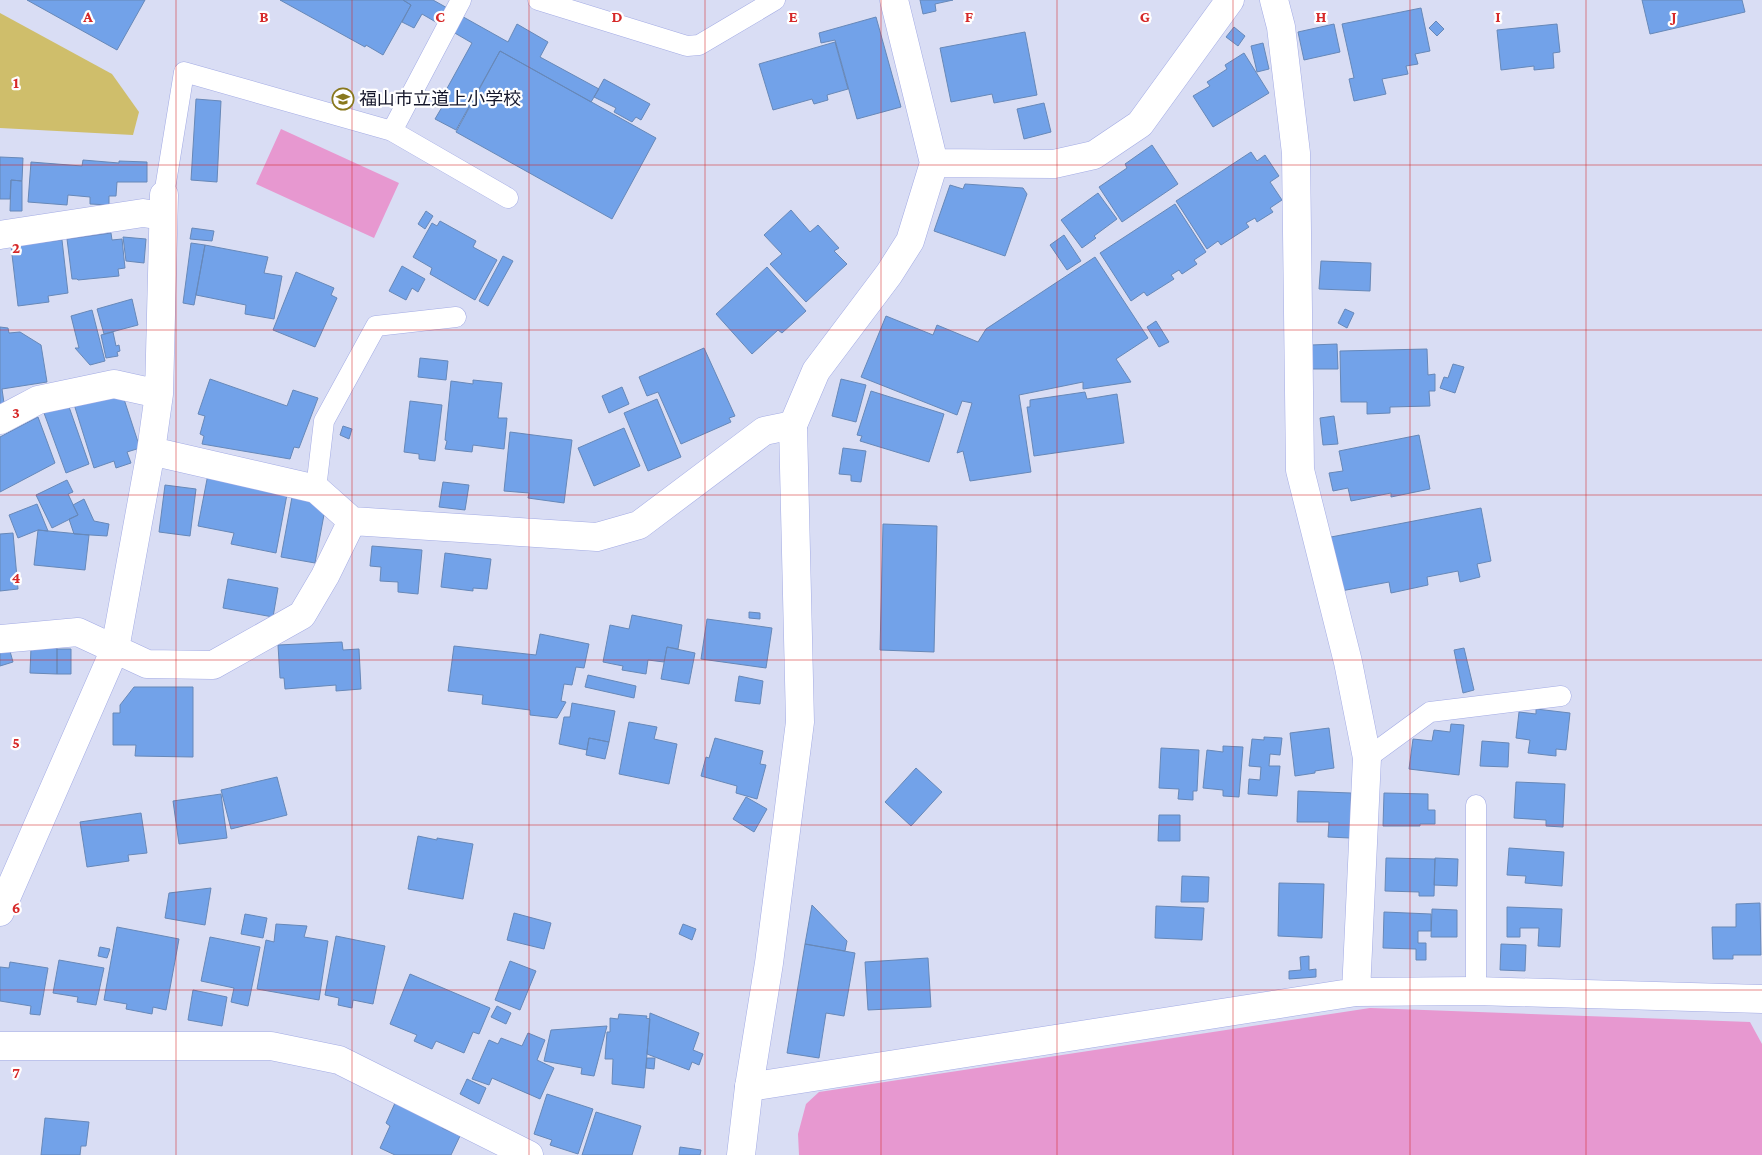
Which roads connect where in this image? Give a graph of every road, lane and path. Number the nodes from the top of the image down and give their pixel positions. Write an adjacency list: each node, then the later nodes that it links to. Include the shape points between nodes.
1 (461, 0): 7 (lane)
2 (538, 0): 3 (lane, via 686,46 699,45)
3 (775, 0)
4 (894, 0): 8 (street)
5 (1230, 0): 8 (street, via 1140,124 1094,155 1054,164)
6 (1274, 0): 22 (street, via 1281,27 1296,153 1300,470 1348,662)
7 (392, 131): 9 (lane); 10 (lane, via 184,72)
8 (934, 163): 15 (street, via 910,241 816,370)
9 (508, 198)
10 (164, 205): 11 (street, via 143,213); 13 (street)
11 (0, 235)
12 (456, 316): 17 (lane, via 376,326 324,421)
13 (159, 394): 14 (street, via 114,384 38,400); 16 (street)
14 (0, 420)
15 (793, 425): 18 (street, via 764,431 639,524 597,537); 29 (street, via 800,722 769,963)
16 (151, 451): 17 (street); 20 (street)
17 (316, 488): 18 (street)
18 (352, 521): 20 (street, via 302,615 213,665 147,664)
19 (0, 639): 20 (street, via 78,632)
20 (115, 650): 24 (street)
21 (1561, 696): 22 (lane, via 1430,712)
22 (1367, 758): 26 (street)
23 (1476, 805): 25 (lane)
24 (0, 912)
25 (1476, 991): 26 (street); 27 (street)
26 (1356, 992): 29 (street)
27 (1762, 998)
28 (0, 1046): 30 (street, via 271,1046 339,1060)
29 (749, 1087): 31 (street)
30 (529, 1155)
31 (741, 1155)

